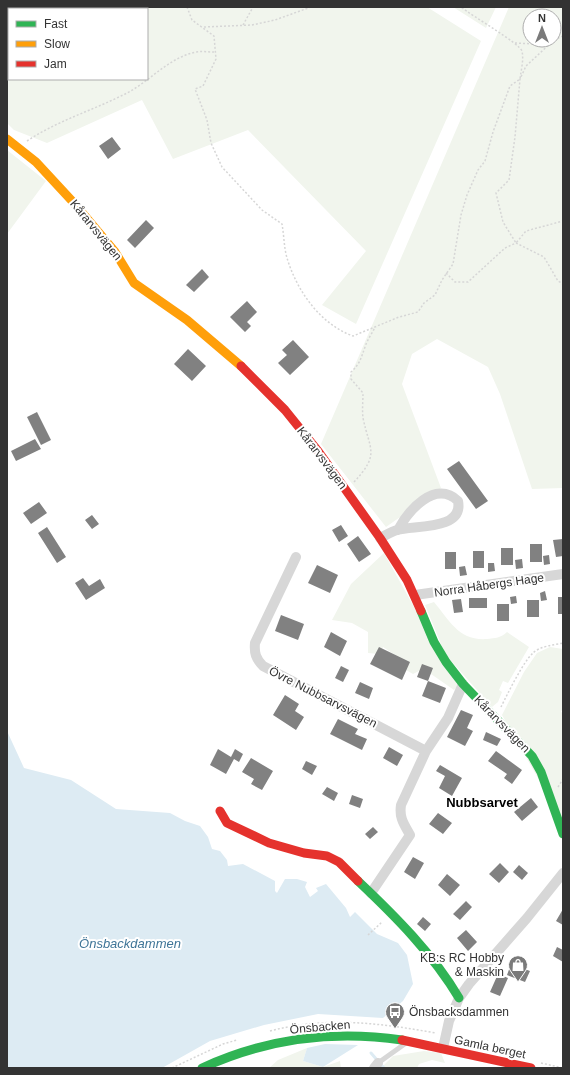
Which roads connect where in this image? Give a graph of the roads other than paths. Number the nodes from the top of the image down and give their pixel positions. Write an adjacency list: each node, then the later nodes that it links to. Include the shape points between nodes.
1 (7, 139): 3 (street, Kårarvsvägen, via 36,162 72,202 115,252 134,283 199,329 230,355 285,410 318,451)
2 (398, 530): 2 (street, via 409,513 426,498 446,494 458,501 458,510 443,523); 3 (street)
3 (380, 538): 6 (street, Kårarvsvägen)
4 (296, 557): 8 (street, Övre Nubbsarvsvägen, via 255,643 254,650 258,661 263,666)
5 (563, 574): 6 (street, Norra Håbergs Hage)
6 (415, 595): 7 (street, Kårarvsvägen, via 434,642)
7 (463, 684): 8 (street, via 448,718); 10 (street, Kårarvsvägen, via 521,742 536,761)
8 (426, 751): 12 (street, via 408,788 400,813 410,835)
9 (220, 811): 12 (street, via 226,823 269,843 304,853 327,856 346,868)
10 (563, 834)
11 (562, 876): 13 (street)
12 (371, 893): 13 (street, via 429,955)
13 (459, 998): 15 (street, via 449,1022)
14 (408, 1041): 15 (street, Önsbacken); 16 (lane); 17 (street, Önsbacken, via 360,1036 328,1036 297,1040 235,1055)
15 (443, 1048): 18 (street, Gamla berget)
16 (376, 1065)
17 (202, 1068)
18 (531, 1068)

